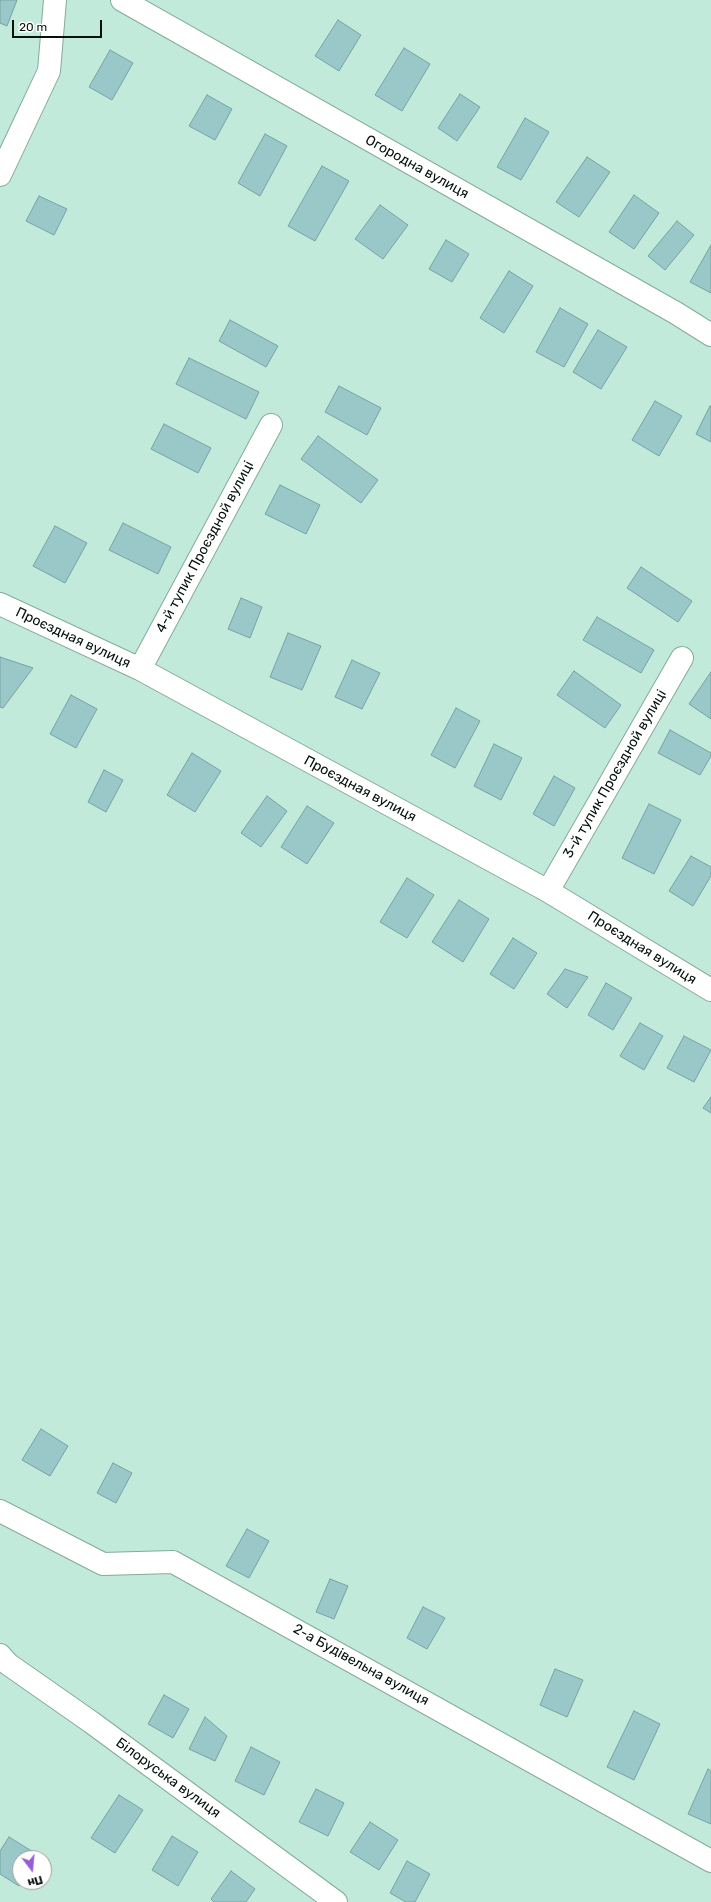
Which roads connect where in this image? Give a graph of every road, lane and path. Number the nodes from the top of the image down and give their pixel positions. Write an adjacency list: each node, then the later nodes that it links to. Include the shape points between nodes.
1 (55, 0): 3 (street, via 49,71)
2 (122, 0): 4 (street, Огородна вулиця)
3 (0, 175)
4 (711, 335)
5 (271, 425): 8 (street, 4-й тупик Проєздной вулиці)
6 (0, 604): 8 (street, Проєздная вулиця)
7 (682, 658): 9 (street, 3-й тупик Проєздной вулиці)
8 (140, 669): 9 (street, Проєздная вулиця)
9 (548, 890): 10 (street, Проєздная вулиця)
10 (711, 990)
11 (0, 1510): 13 (street, 2-а Будівельна вулиця, via 103,1564 173,1562)
12 (0, 1655): 14 (street, Білоруська вулиця, via 8,1664)
13 (711, 1861)
14 (336, 1902)

